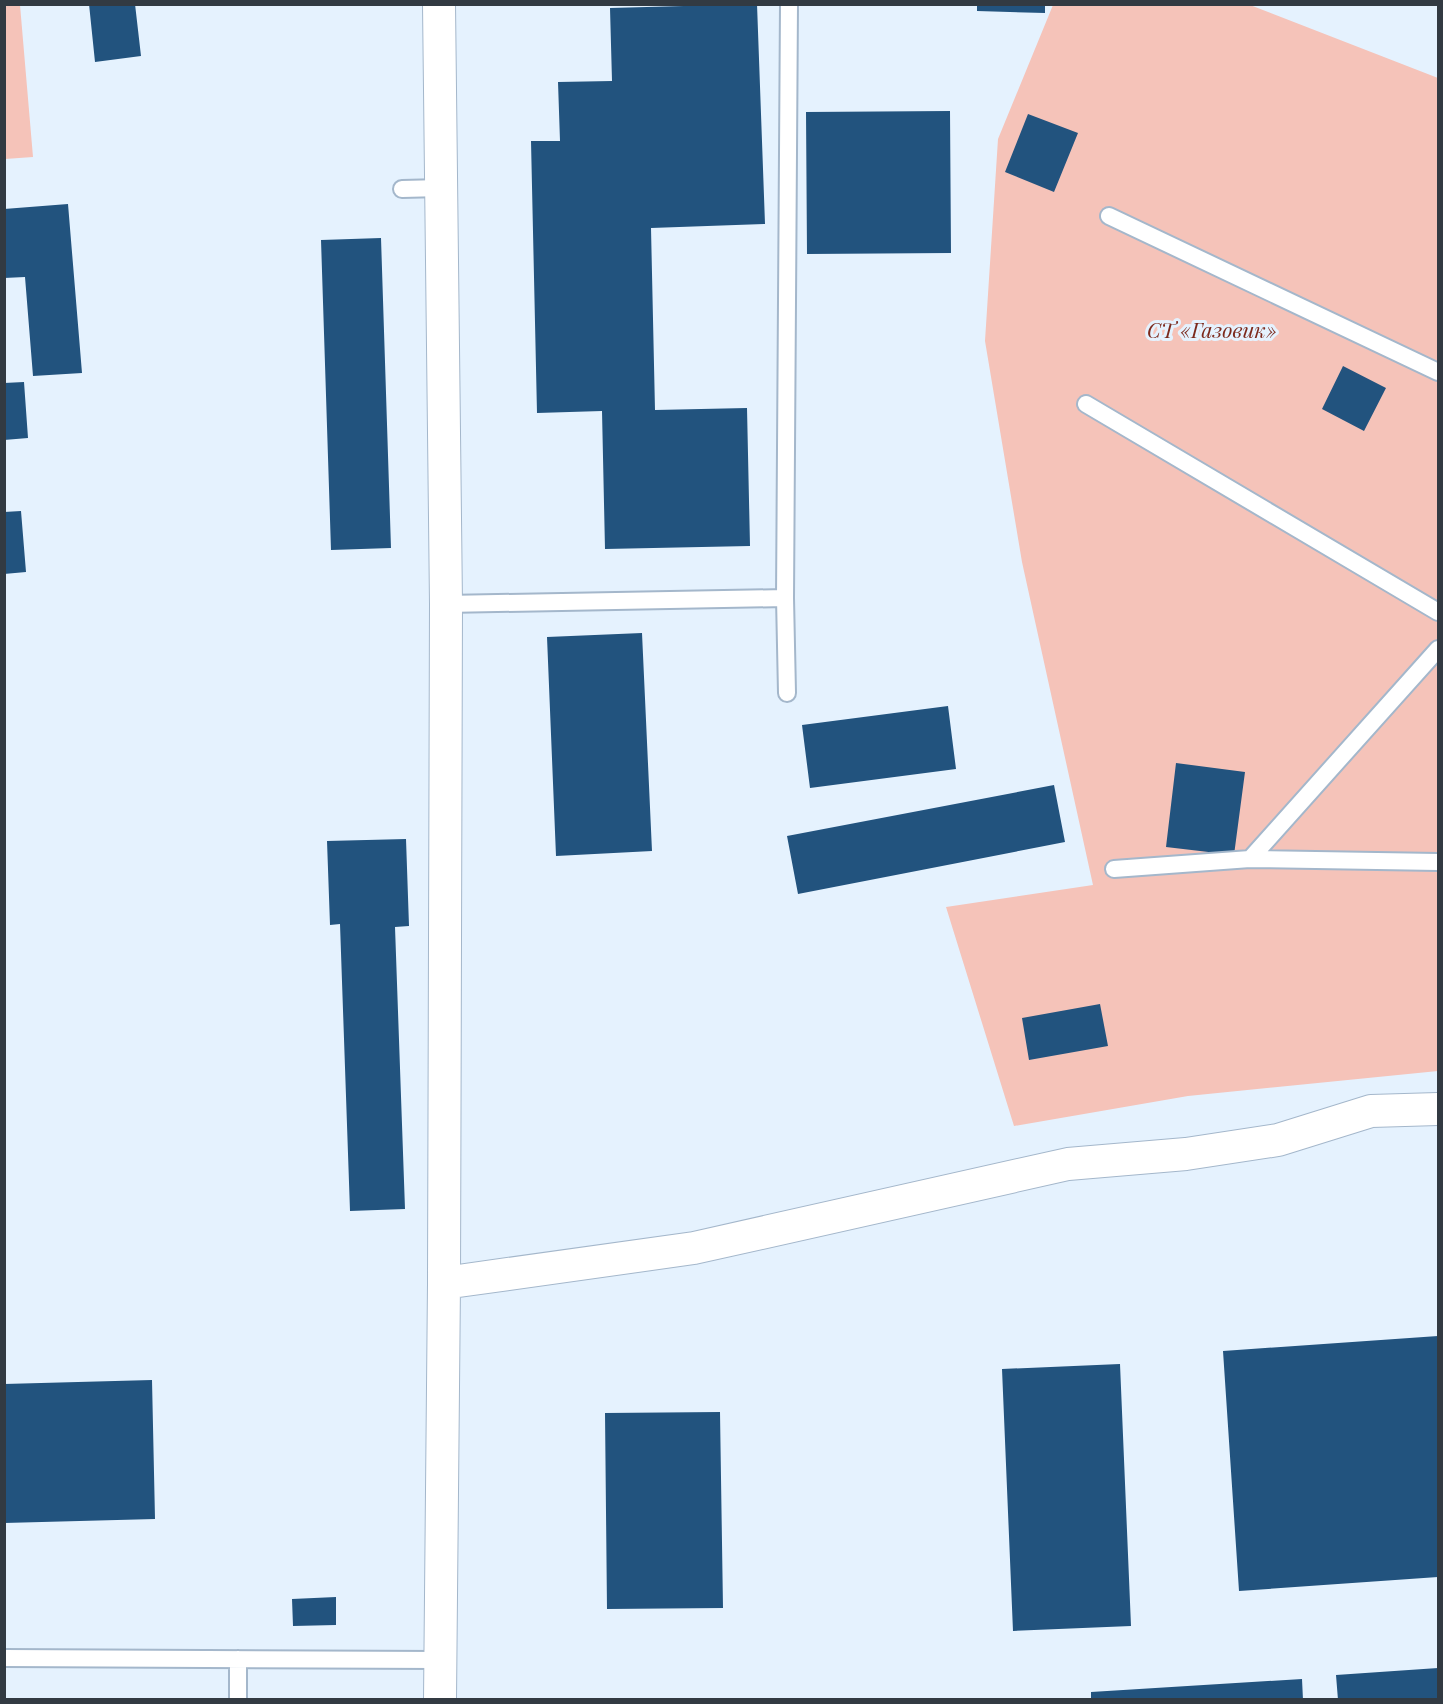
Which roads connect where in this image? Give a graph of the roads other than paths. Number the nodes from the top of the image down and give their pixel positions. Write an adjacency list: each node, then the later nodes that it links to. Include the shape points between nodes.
1 (439, 4): 3 (street)
2 (789, 4): 8 (lane)
3 (441, 188): 4 (lane); 9 (street)
4 (402, 189)
5 (1108, 216): 6 (lane)
6 (1438, 372)
7 (1086, 404): 10 (lane)
8 (785, 598): 9 (lane); 12 (lane)
9 (446, 604): 17 (street)
10 (1438, 612)
11 (1438, 649): 13 (lane)
12 (787, 693)
13 (1250, 859): 14 (lane); 15 (lane)
14 (1438, 862)
15 (1114, 869)
16 (1438, 1109): 17 (street, via 1371,1111 1278,1140 1186,1154 1068,1164 694,1248)
17 (444, 1283): 20 (street)
18 (4, 1658): 19 (lane)
19 (238, 1659): 20 (lane); 21 (lane)
20 (440, 1660): 22 (street)
21 (238, 1700)
22 (440, 1700)

